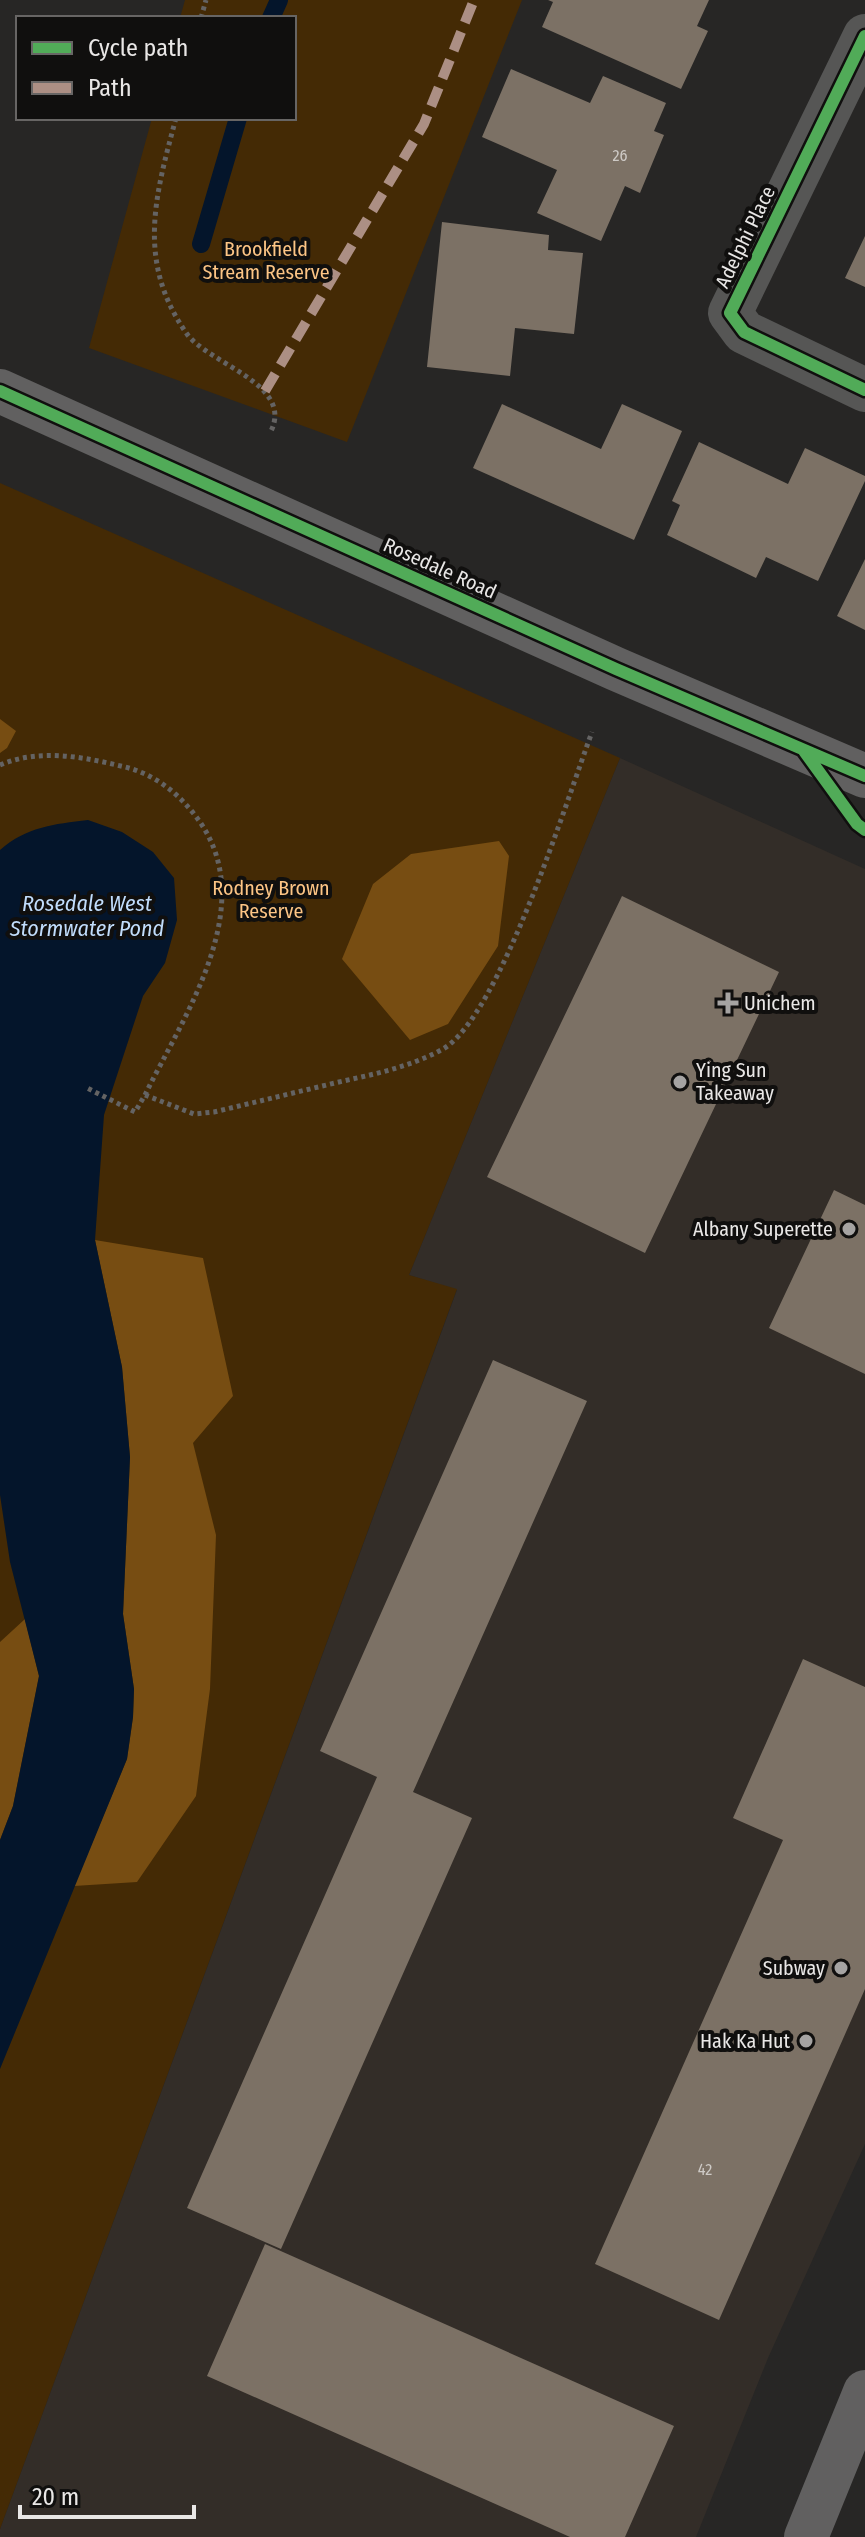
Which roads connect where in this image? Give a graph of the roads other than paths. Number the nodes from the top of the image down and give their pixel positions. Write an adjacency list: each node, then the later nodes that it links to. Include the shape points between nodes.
1 (865, 36): 2 (street, Adelphi Place, via 730,313 744,332)
2 (865, 390)
3 (0, 391): 4 (main road, Rosedale Road)
4 (865, 776)
5 (865, 2392): 6 (main road)
6 (806, 2537)

